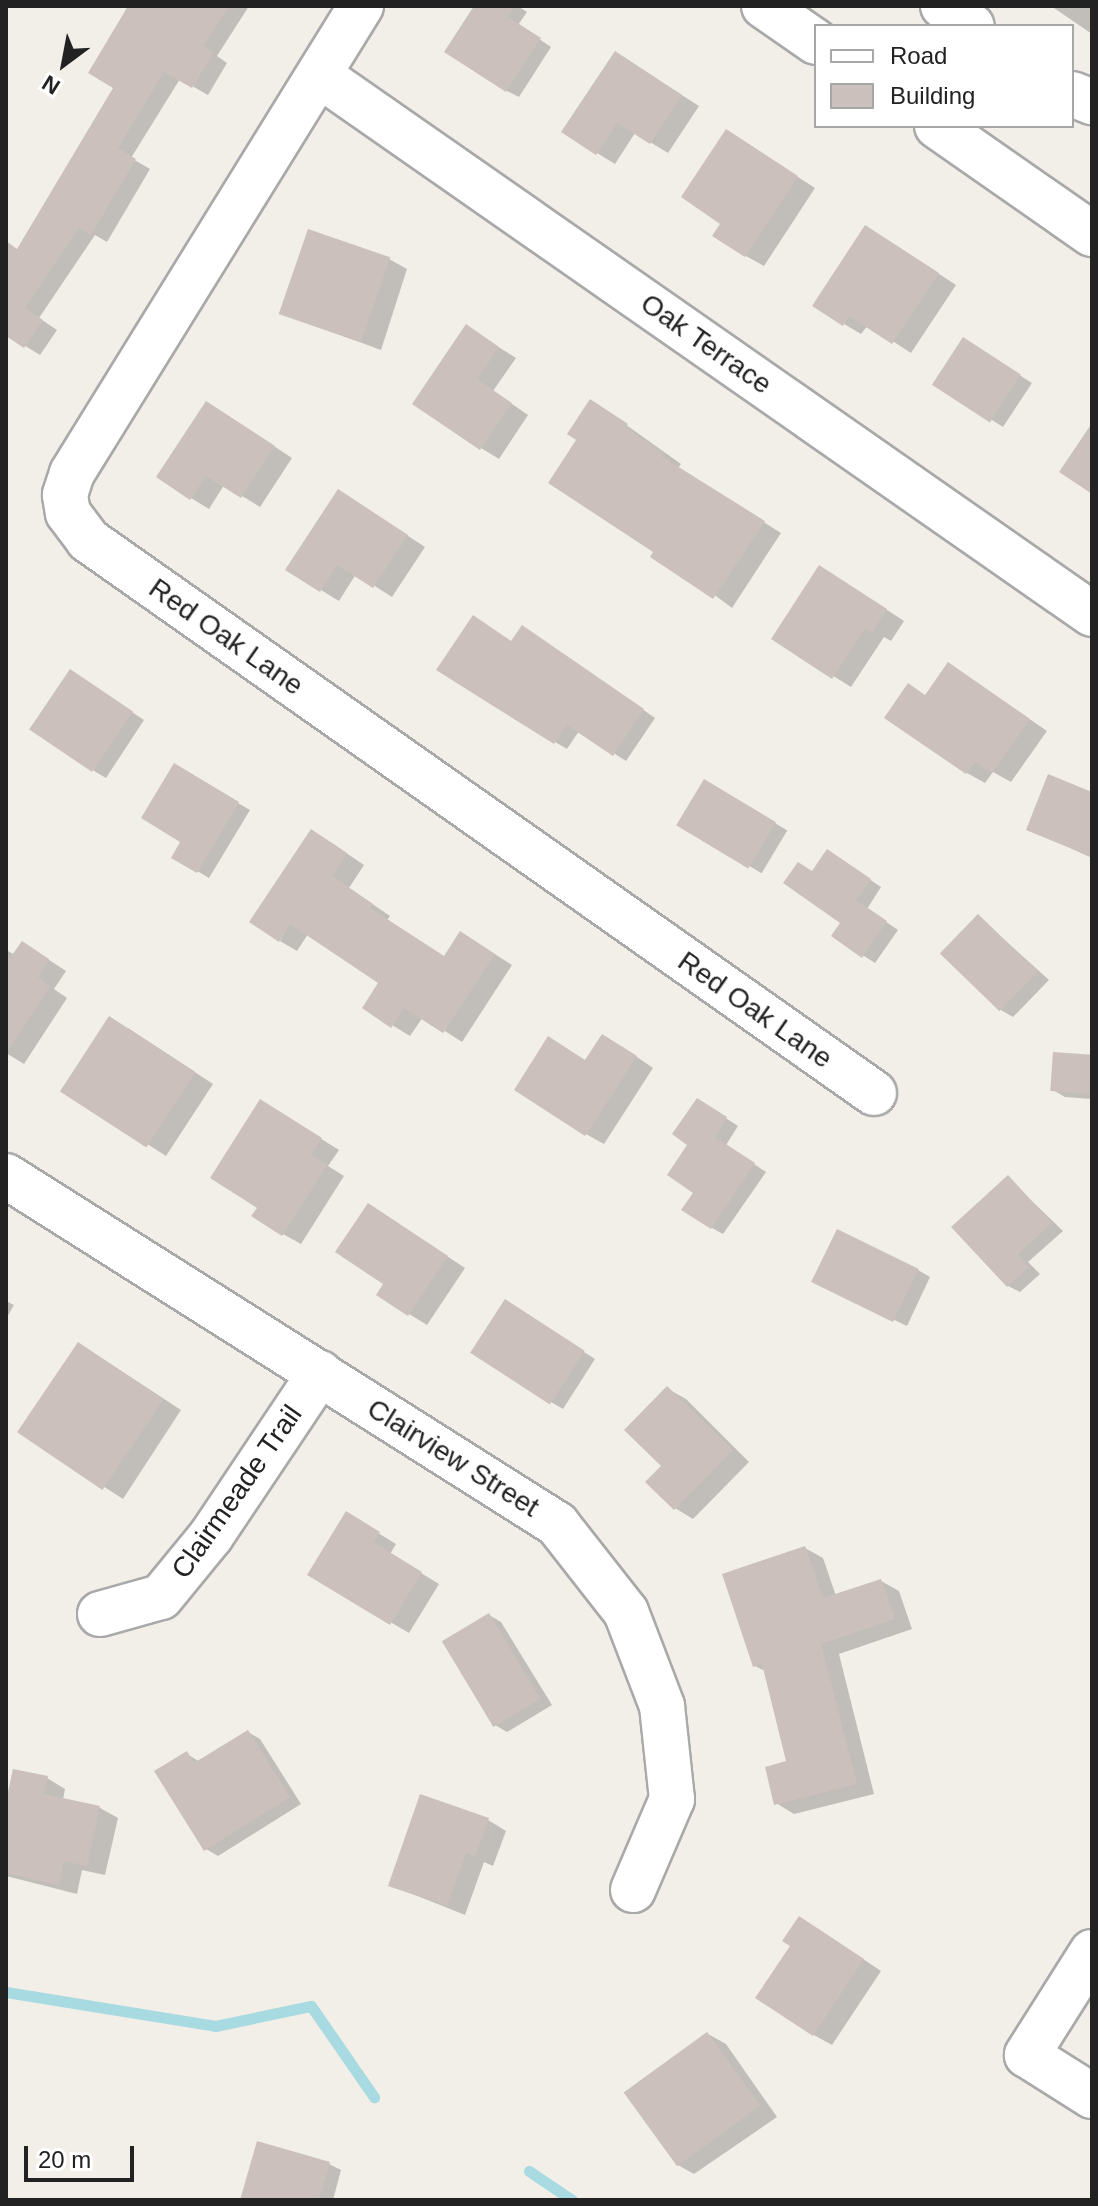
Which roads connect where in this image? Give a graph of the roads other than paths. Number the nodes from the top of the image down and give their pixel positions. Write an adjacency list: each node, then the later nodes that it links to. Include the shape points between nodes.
1 (361, 6): 6 (street, Red Oak Lane)
2 (764, 6): 5 (street)
3 (943, 6): 4 (street)
4 (969, 24)
5 (814, 41)
6 (319, 75): 9 (street, Oak Terrace); 10 (street, Red Oak Lane, via 72,473 65,495 68,513 88,540)
7 (940, 128): 8 (street)
8 (1092, 234)
9 (1092, 614)
10 (874, 1093)
11 (6, 1176): 12 (street, Clairview Street)
12 (320, 1373): 13 (street, Clairmeade Trail, via 211,1536 161,1597); 14 (street, Clairview Street, via 557,1524 626,1612 662,1706 672,1799)
13 (100, 1614)
14 (633, 1890)
15 (1092, 1952): 16 (street, via 1027,2055)
16 (1092, 2096)

